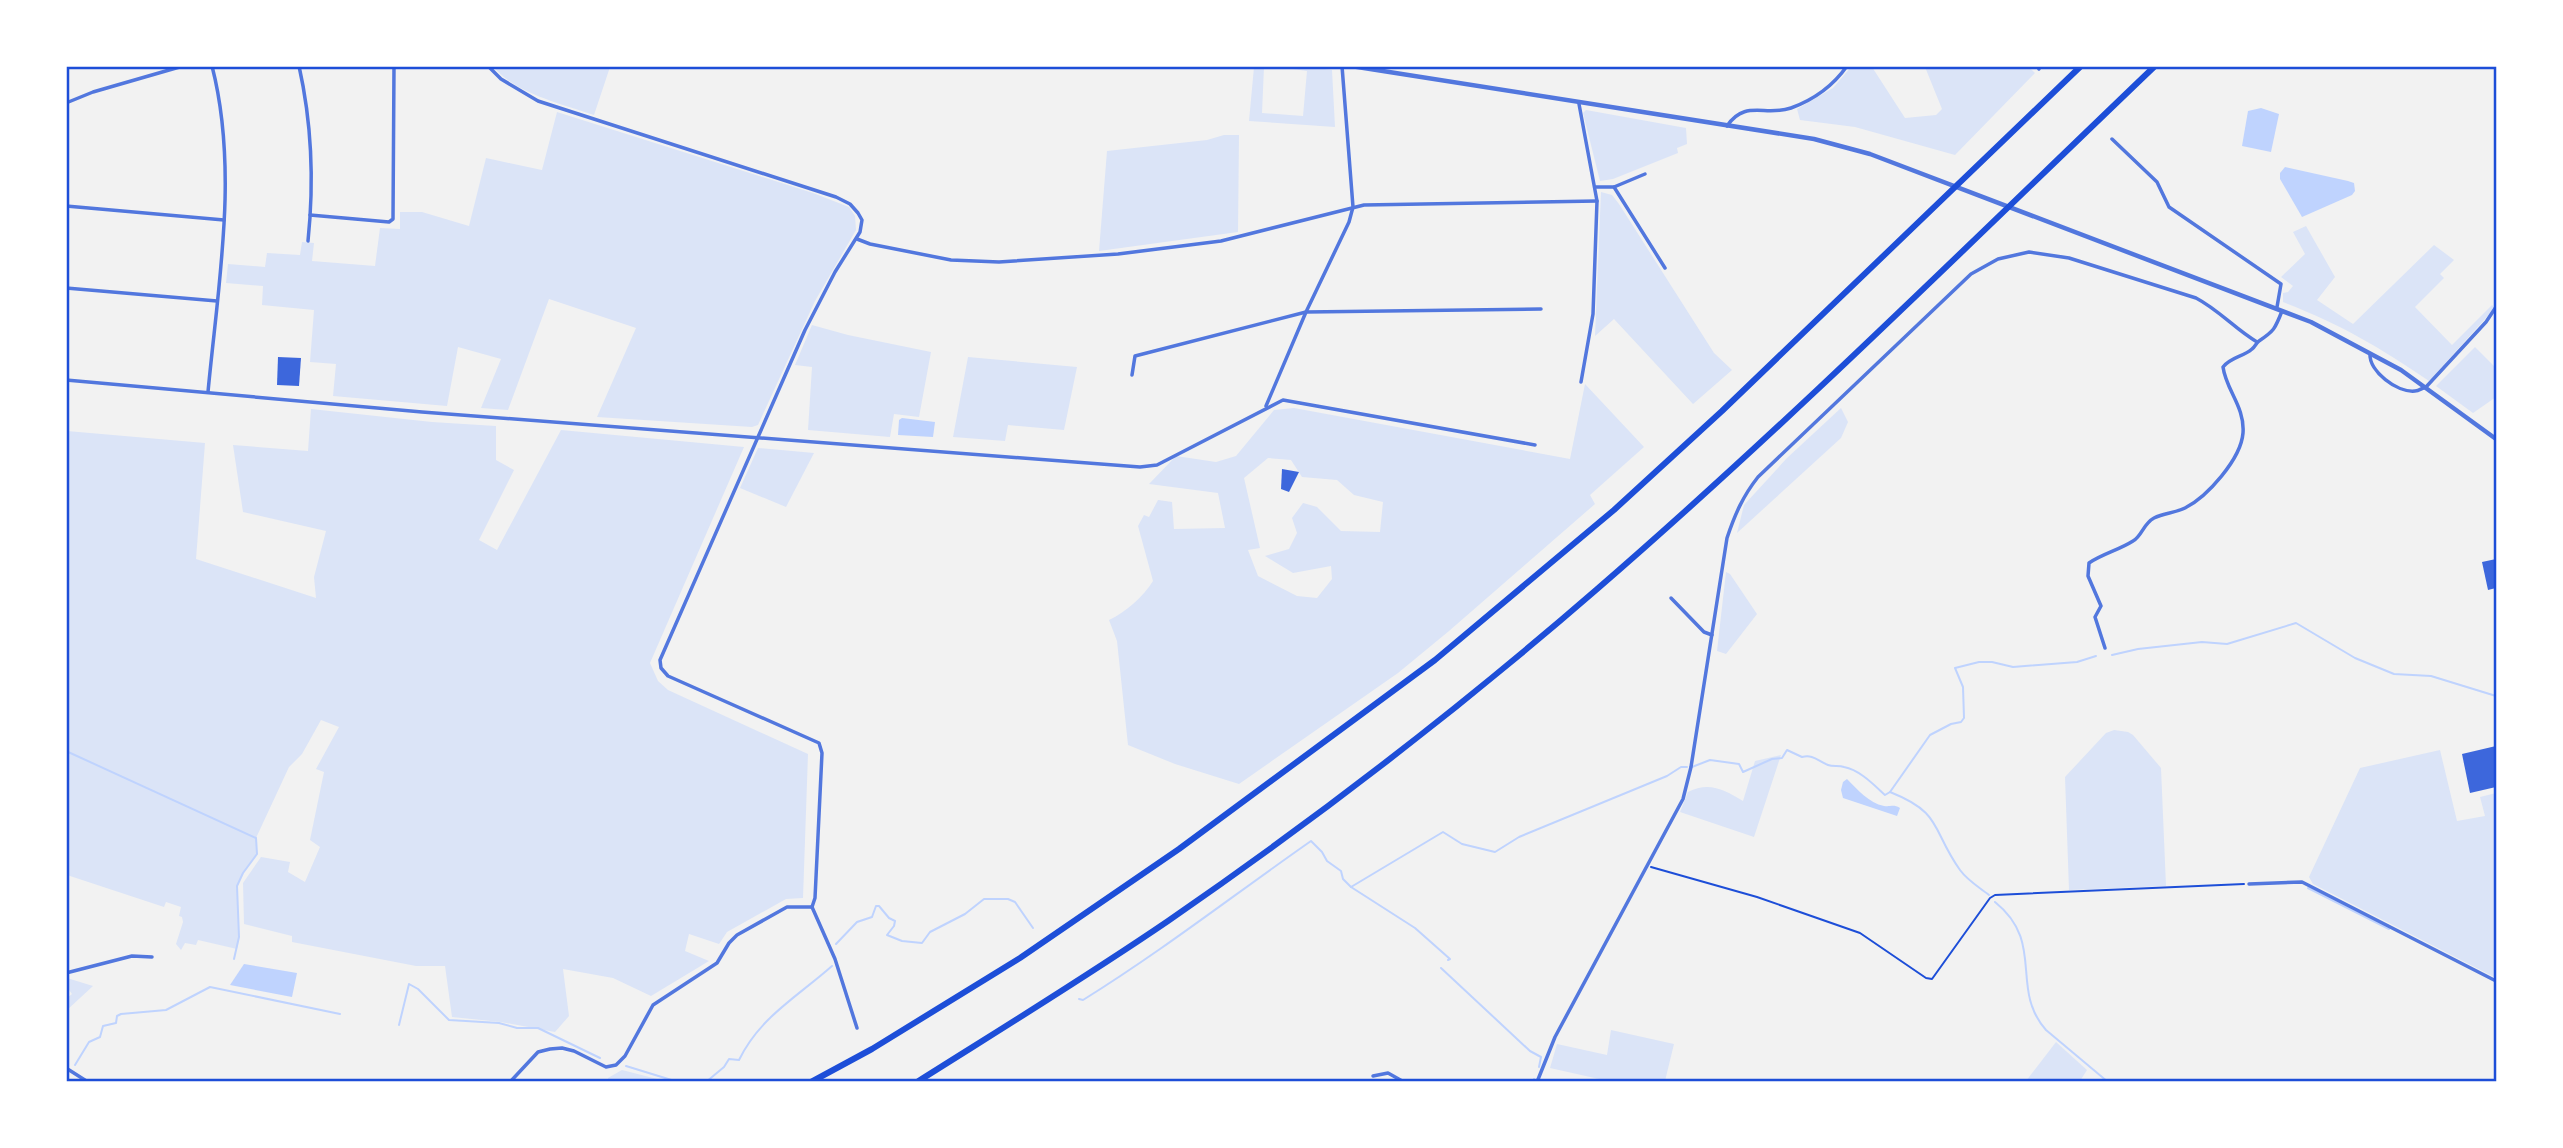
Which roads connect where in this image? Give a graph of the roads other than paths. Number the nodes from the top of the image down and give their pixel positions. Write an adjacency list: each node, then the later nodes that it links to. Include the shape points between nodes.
1 (183, 66): 11 (street)
2 (212, 66): 22 (street, via 224,134)
3 (299, 66): 21 (street, via 310,148)
4 (394, 66): 21 (street, via 393,219)
5 (488, 66): 23 (street, via 508,84 547,105 846,201 861,216)
6 (1342, 66): 20 (street)
7 (1351, 66): 12 (street)
8 (1847, 66): 13 (street, via 1837,80 1805,102 1789,109 1744,110)
9 (2081, 66): 56 (highway, via 1722,411 1624,501 1435,660 1180,849 1020,958)
10 (2155, 66): 57 (highway, via 1699,499 1471,693 1344,794 1170,919)
11 (66, 103)
12 (1579, 104): 13 (street); 16 (street)
13 (1727, 126): 29 (street, via 1814,139 1870,154)
14 (2112, 139): 29 (street, via 2157,182 2169,207 2281,284)
15 (1645, 174): 17 (street)
16 (1596, 187): 17 (street); 18 (street)
17 (1614, 187): 25 (street)
18 (1597, 201): 20 (street); 36 (street, via 1593,314)
19 (66, 206): 22 (street)
20 (1353, 207): 23 (street, via 1221,241 999,262 951,260); 31 (street, via 1339,247)
21 (310, 215): 24 (street)
22 (223, 220): 27 (street)
23 (857, 239): 40 (street, via 805,330)
24 (308, 241)
25 (1665, 268)
26 (66, 288): 27 (street)
27 (216, 301): 38 (street)
28 (2497, 307): 37 (street)
29 (2280, 308): 32 (street, via 2275,329); 33 (street)
30 (1541, 309): 31 (street)
31 (1306, 312): 34 (street, via 1135,356); 39 (street)
32 (2257, 342): 44 (street, via 2196,298 2069,258 2029,252 1998,259 1971,274 1745,493 1727,538); 45 (street, via 2223,367 2242,416 2241,447 2231,464 2194,503 2155,517 2136,540 2089,563 2088,576 2101,606 2095,617)
33 (2370, 352): 37 (street); 37 (street, via 2377,373 2400,388 2414,391)
34 (1132, 375)
35 (66, 380): 38 (street)
36 (1581, 382)
37 (2426, 387): 41 (street)
38 (208, 392): 40 (street)
39 (1265, 408): 40 (street, via 1157,465 1140,467); 42 (street, via 1283,400)
40 (757, 436): 47 (street, via 660,660 668,677 819,743 815,898)
41 (2497, 439)
42 (1535, 445)
43 (1671, 598): 44 (street)
44 (1712, 635): 59 (street, via 1687,786 1677,812 1555,1037)
45 (2105, 648)
46 (2249, 884): 50 (street, via 2302,882)
47 (811, 907): 51 (street, via 835,959); 55 (street, via 787,907 737,935 717,963 653,1005 616,1065 606,1067 574,1051 550,1049 538,1052)
48 (152, 957): 49 (street, via 139,955)
49 (66, 973)
50 (2497, 981)
51 (857, 1028)
52 (66, 1068): 54 (street)
53 (1373, 1076): 58 (street, via 1388,1073)
54 (88, 1082)
55 (510, 1082)
56 (811, 1082)
57 (917, 1082)
58 (1404, 1082)
59 (1537, 1082)

